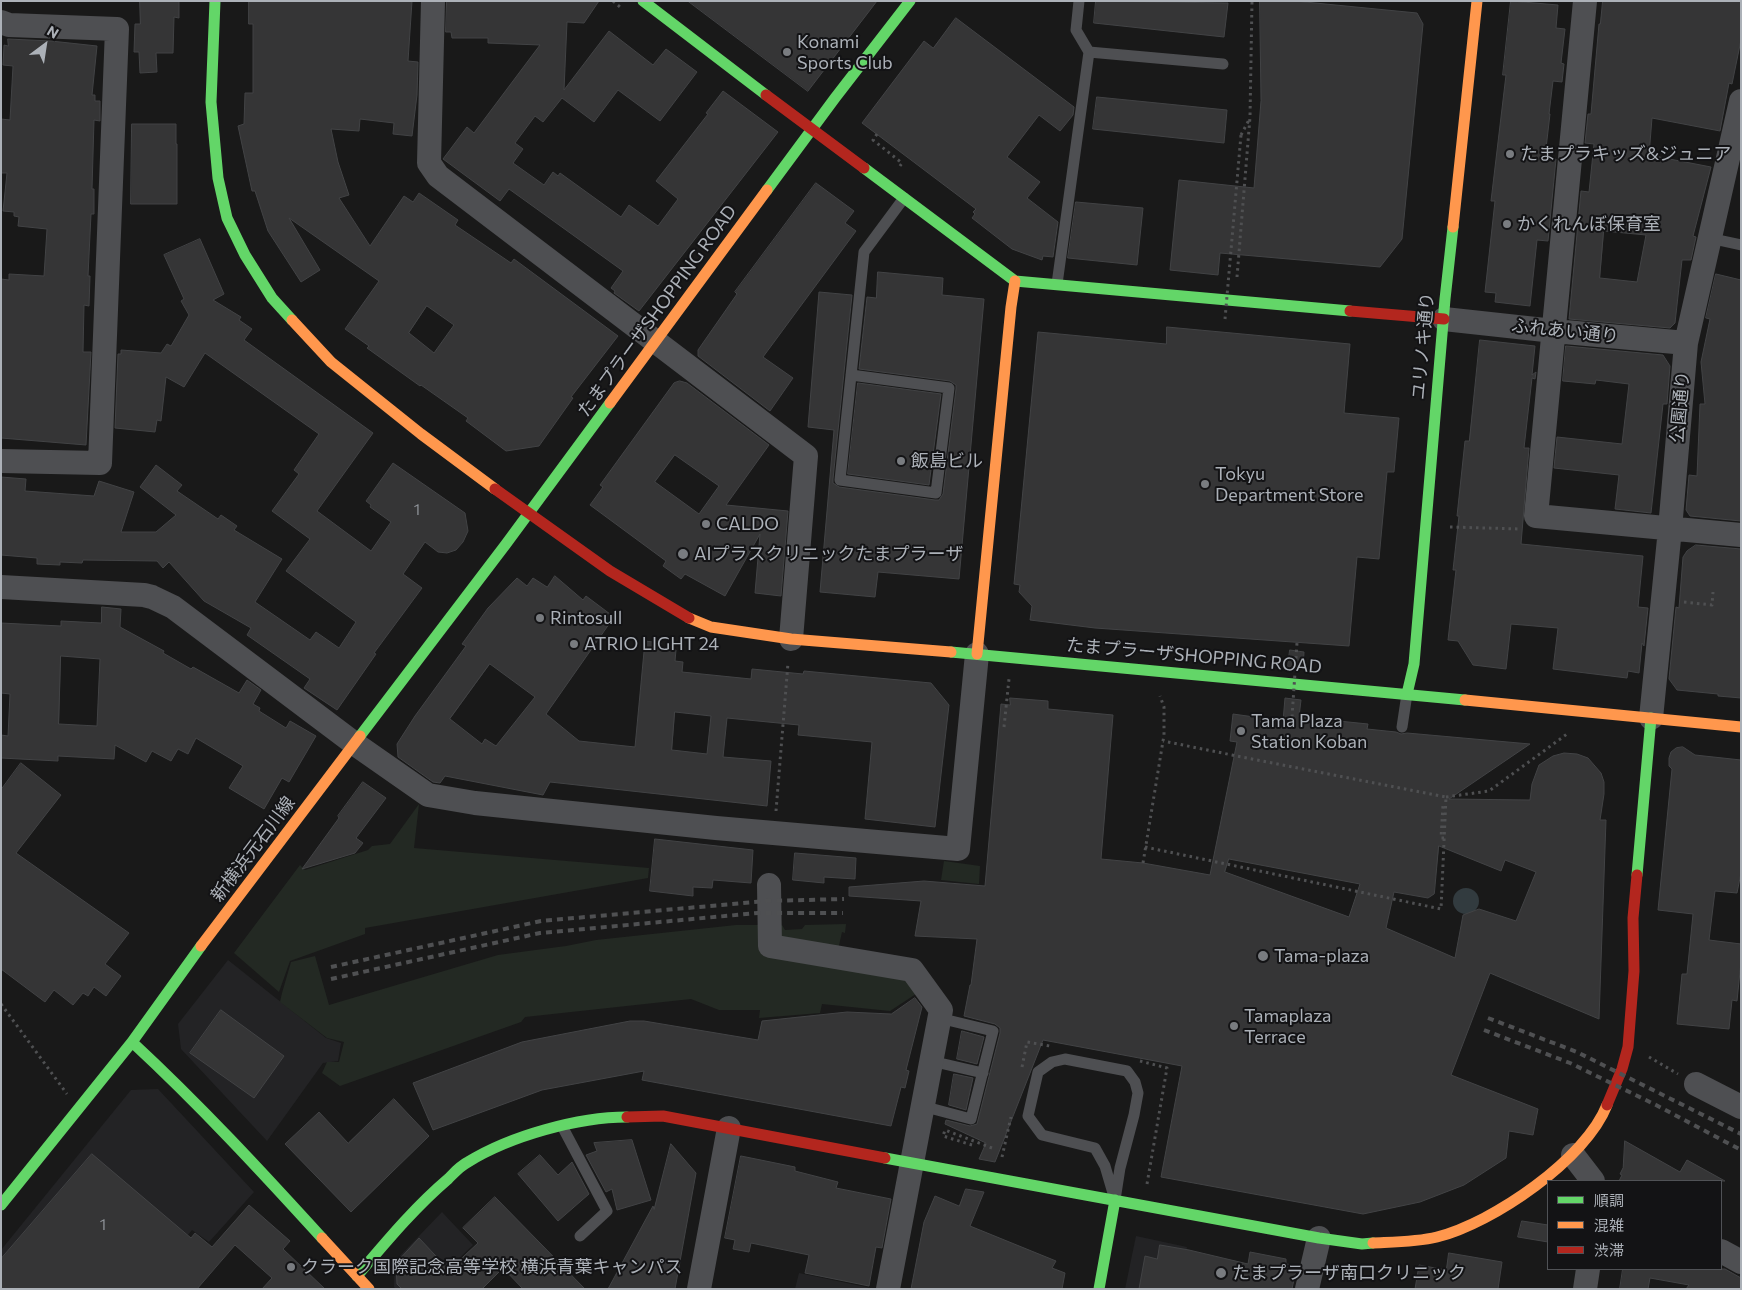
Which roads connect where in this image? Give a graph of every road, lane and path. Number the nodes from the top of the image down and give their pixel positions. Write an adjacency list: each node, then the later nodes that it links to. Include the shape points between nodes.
1 (214, 1): 29 (street, たまプラーザSHOPPING ROAD, via 211,102 218,178 227,218 267,291 331,362 421,434)
2 (434, 1): 25 (street, via 429,163 438,176)
3 (643, 1): 16 (street, bridge)
4 (910, 1): 25 (street, たまプラーザSHOPPING ROAD)
5 (1079, 1): 10 (lane, via 1076,30)
6 (1252, 1): 13 (path)
7 (1476, 1): 23 (street, ユリノキ通り)
8 (1585, 1): 24 (street)
9 (1, 22): 28 (street, via 9,25 117,29 100,463)
10 (1089, 52): 11 (lane); 21 (lane)
11 (1224, 64)
12 (1739, 114): 17 (street, 公園通り)
13 (1250, 118): 20 (path); 22 (path, bridge, via 1241,134)
14 (877, 134): 15 (path, via 874,140)
15 (902, 163)
16 (904, 198): 19 (street); 27 (lane, via 864,252)
17 (1709, 238): 18 (lane); 26 (street, 公園通り)
18 (1741, 246)
19 (1015, 281): 21 (street); 39 (street)
20 (1236, 282)
21 (1057, 284): 23 (street)
22 (1225, 319)
23 (1444, 319): 24 (street, ふれあい通り); 41 (street, ユリノキ通り, via 1414,664)
24 (1554, 332): 26 (street, ふれあい通り); 30 (street)
25 (656, 342): 29 (street, たまプラーザSHOPPING ROAD); 38 (street, via 806,456)
26 (1686, 343): 32 (street, 公園通り)
27 (851, 375): 27 (lane, via 840,480 936,493 949,388)
28 (1, 461)
29 (530, 512): 38 (street, たまプラーザSHOPPING ROAD, via 610,571 685,617); 50 (street, 新横浜元石川線)
30 (1536, 516): 31 (path, via 1535,529); 32 (street)
31 (1450, 527)
32 (1670, 529): 33 (street); 44 (street, 公園通り)
33 (1741, 535)
34 (1, 587): 50 (street, via 152,597 172,607)
35 (1713, 592): 36 (path, via 1712,605)
36 (1679, 602)
37 (1297, 642): 43 (path, bridge)
38 (790, 649): 39 (street, たまプラーザSHOPPING ROAD); 52 (path)
39 (978, 654): 41 (street, たまプラーザSHOPPING ROAD); 52 (street, via 958,849)
40 (1010, 679): 45 (path)
41 (1406, 694): 44 (street, たまプラーザSHOPPING ROAD); 46 (lane)
42 (1160, 696): 49 (path, via 1164,707)
43 (1292, 716)
44 (1650, 718): 47 (street, たまプラーザSHOPPING ROAD); 70 (street, via 1633,918 1634,971 1628,1046 1604,1114)
45 (1004, 727)
46 (1402, 727)
47 (1741, 727)
48 (1569, 732): 51 (path, via 1489,791)
49 (1163, 740): 51 (path); 53 (path)
50 (355, 744): 52 (street, via 428,795 475,803); 58 (street, 新横浜元石川線, via 193,956)
51 (1446, 797): 53 (path, via 1441,909)
52 (774, 833)
53 (1145, 847): 54 (path)
54 (1143, 863)
55 (769, 885): 57 (street, via 770,946 912,970 941,1010)
56 (1, 1004): 63 (path, bridge)
57 (940, 1018): 60 (street); 61 (lane, via 993,1031)
58 (132, 1042): 74 (street, 新横浜元石川線); 80 (street, via 236,1144)
59 (1647, 1056): 62 (path)
60 (931, 1061): 61 (lane); 64 (street)
61 (983, 1073): 64 (lane, via 971,1119)
62 (1696, 1084): 65 (street)
63 (68, 1094)
64 (922, 1106): 71 (street)
65 (1741, 1107)
66 (562, 1126): 67 (street, via 606,1116 663,1116); 75 (lane, via 607,1211); 80 (street, via 515,1139 467,1162 423,1200)
67 (730, 1128): 71 (street); 81 (street)
68 (972, 1145): 69 (path, via 943,1136 945,1130)
69 (992, 1148)
70 (1573, 1155): 72 (street); 76 (street, via 1513,1202 1463,1228 1437,1237 1362,1244)
71 (911, 1162): 73 (street); 82 (street)
72 (1592, 1180)
73 (1115, 1200): 73 (lane, via 1105,1166 1095,1148 1042,1134 1028,1116 1038,1072 1052,1062 1064,1059 1127,1071 1135,1082 1138,1093); 76 (street); 83 (street)
74 (1, 1205)
75 (580, 1236)
76 (1319, 1238): 84 (street)
77 (1722, 1252): 78 (street)
78 (1741, 1262)
79 (1588, 1270): 85 (street)
80 (357, 1284)
81 (699, 1289)
82 (888, 1289)
83 (1099, 1289)
84 (1307, 1289)
85 (1585, 1289)

